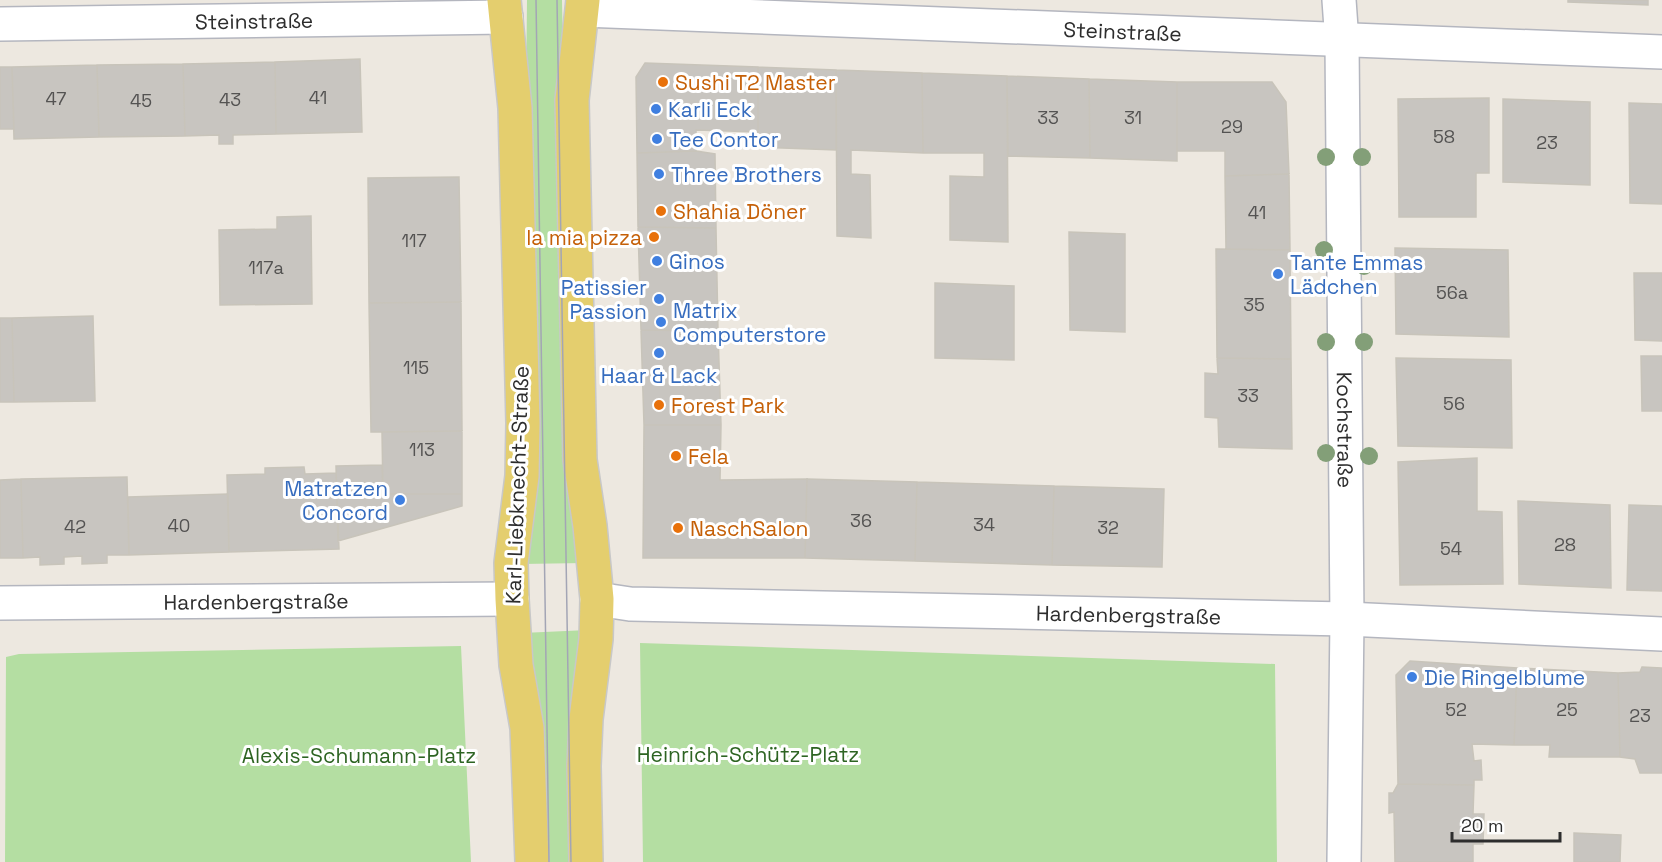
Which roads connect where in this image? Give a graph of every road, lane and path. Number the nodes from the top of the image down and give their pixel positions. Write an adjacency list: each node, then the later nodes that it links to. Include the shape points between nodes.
1 (1339, 0): 5 (street, Kochstraße)
2 (583, 5): 5 (street, Steinstraße); 8 (main road, via 572,100 574,206 580,460)
3 (505, 9): 4 (street, Steinstraße); 7 (main road, Karl-Liebknecht-Straße, via 515,108 523,423)
4 (0, 24)
5 (1342, 42): 6 (street, Steinstraße); 10 (street, Kochstraße)
6 (1662, 52)
7 (512, 599): 9 (street, Hardenbergstraße); 12 (main road, Karl-Liebknecht-Straße, via 516,665 527,729)
8 (597, 599): 10 (street, Hardenbergstraße, via 630,604); 13 (main road, via 584,766)
9 (0, 603)
10 (1347, 619): 11 (street, Hardenbergstraße); 14 (street, Kochstraße)
11 (1662, 634)
12 (532, 862)
13 (586, 862)
14 (1344, 862)

